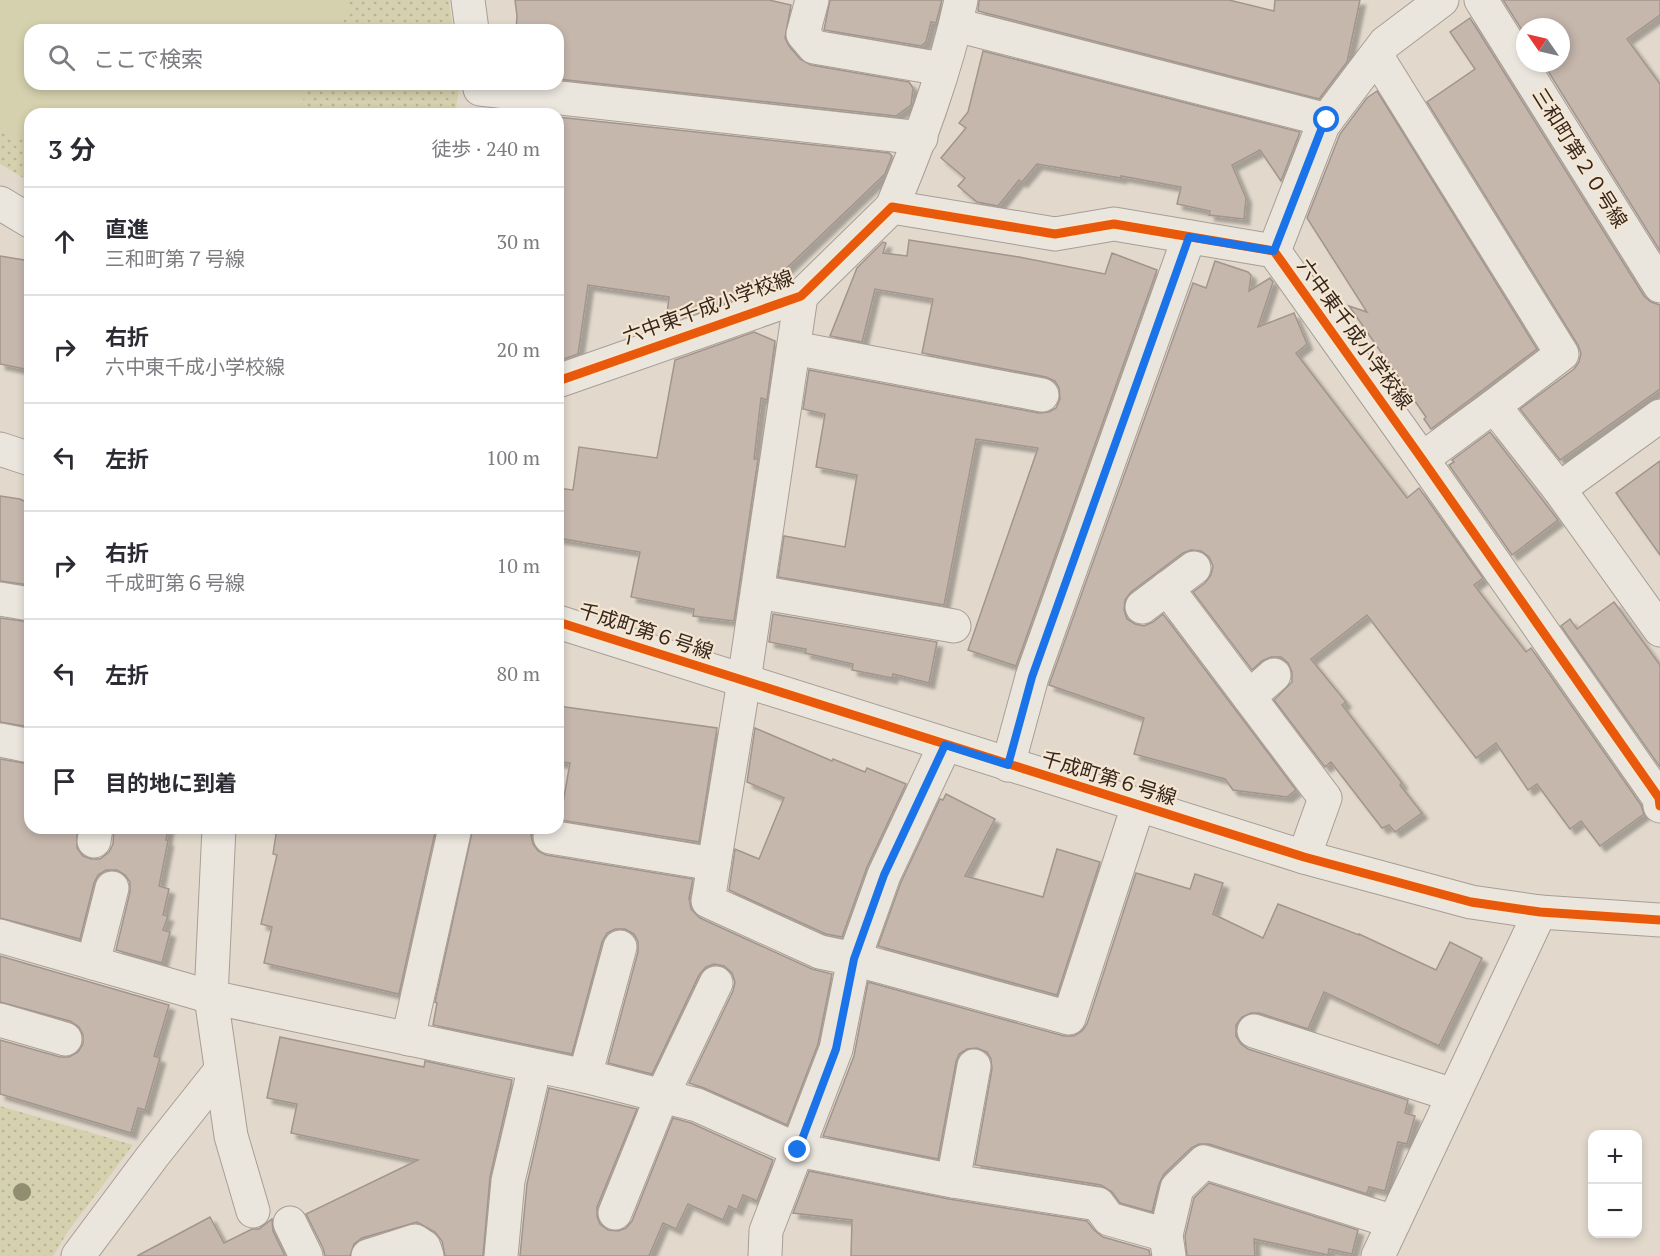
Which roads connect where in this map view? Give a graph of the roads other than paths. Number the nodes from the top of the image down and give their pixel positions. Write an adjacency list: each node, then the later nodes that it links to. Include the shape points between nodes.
1 (468, 0): 6 (street)
2 (812, 0): 8 (street, via 803,34 814,47)
3 (1442, 0): 7 (street, via 1385,43)
4 (1481, 0): 17 (street, 三和町第２０号線)
5 (958, 13): 8 (street); 10 (street)
6 (471, 24)
7 (1376, 55): 10 (street); 22 (street, via 1562,354)
8 (942, 69): 11 (street)
9 (478, 96): 11 (street, via 544,96)
10 (1327, 120): 16 (street)
11 (921, 138): 13 (street)
12 (0, 203): 14 (street)
13 (892, 207): 15 (street, 六中東千成小学校線, via 1055,234 1114,224); 18 (street, 六中東千成小学校線)
14 (24, 217)
15 (1189, 237): 16 (street, 六中東千成小学校線); 41 (street, via 1032,677)
16 (1274, 251): 26 (street, 六中東千成小学校線)
17 (1660, 286)
18 (801, 296): 19 (street); 20 (street, 六中東千成小学校線)
19 (794, 348): 21 (street); 29 (street)
20 (564, 379)
21 (1042, 395)
22 (1494, 406): 26 (street); 27 (street)
23 (1660, 416): 27 (street)
24 (0, 449): 25 (street)
25 (24, 457)
26 (1422, 459): 42 (street, 六中東千成小学校線)
27 (1559, 489): 34 (street)
28 (1194, 568): 37 (street, via 1154,597)
29 (758, 592): 33 (street); 36 (street)
30 (0, 599): 31 (street)
31 (24, 603)
32 (564, 624): 36 (street, 千成町第６号線)
33 (954, 626)
34 (1660, 630)
35 (1274, 675): 37 (street)
36 (744, 681): 40 (street, 千成町第６号線); 49 (street)
37 (1249, 697): 48 (street, via 1325,798)
38 (0, 740): 39 (street)
39 (24, 745)
40 (945, 745): 41 (street, 千成町第６号線); 55 (street, via 884,875)
41 (1008, 765): 43 (street, 千成町第６号線)
42 (1660, 798): 44 (street, 六中東千成小学校線)
43 (1138, 806): 48 (street, 千成町第６号線); 55 (street, via 1070,1018)
44 (1660, 806)
45 (219, 834): 58 (street)
46 (454, 834): 62 (street)
47 (550, 837): 49 (street)
48 (1304, 857): 51 (street, 千成町第６号線, via 1471,902)
49 (714, 864): 55 (street, via 708,901 820,952)
50 (112, 888): 56 (street)
51 (1540, 912): 52 (street, 千成町第６号線); 67 (street)
52 (1660, 920)
53 (0, 936): 56 (street)
54 (620, 947): 66 (street)
55 (854, 959): 69 (street, via 836,1049)
56 (93, 963): 58 (street)
57 (716, 983): 68 (street)
58 (211, 997): 62 (street); 65 (street)
59 (0, 1020): 61 (street)
60 (1254, 1031): 67 (street)
61 (65, 1039)
62 (408, 1039): 63 (street)
63 (535, 1066): 66 (street); 80 (street, via 508,1181)
64 (974, 1066): 70 (street)
65 (221, 1070): 71 (street, via 231,1136); 76 (street)
66 (585, 1076): 68 (street)
67 (1453, 1095): 73 (street)
68 (662, 1096): 69 (street, via 697,1105); 72 (street)
69 (798, 1150): 70 (street); 81 (street, via 766,1231)
70 (953, 1180): 75 (street, via 1098,1204 1108,1219)
71 (253, 1210)
72 (615, 1213)
73 (1394, 1222): 75 (street, via 1204,1162 1177,1188); 82 (street)
74 (290, 1223): 77 (street)
75 (1167, 1245)
76 (78, 1256)
77 (306, 1256)
78 (368, 1256): 79 (street, via 415,1241 424,1247)
79 (427, 1256)
80 (501, 1256)
81 (765, 1256)
82 (1378, 1256)

